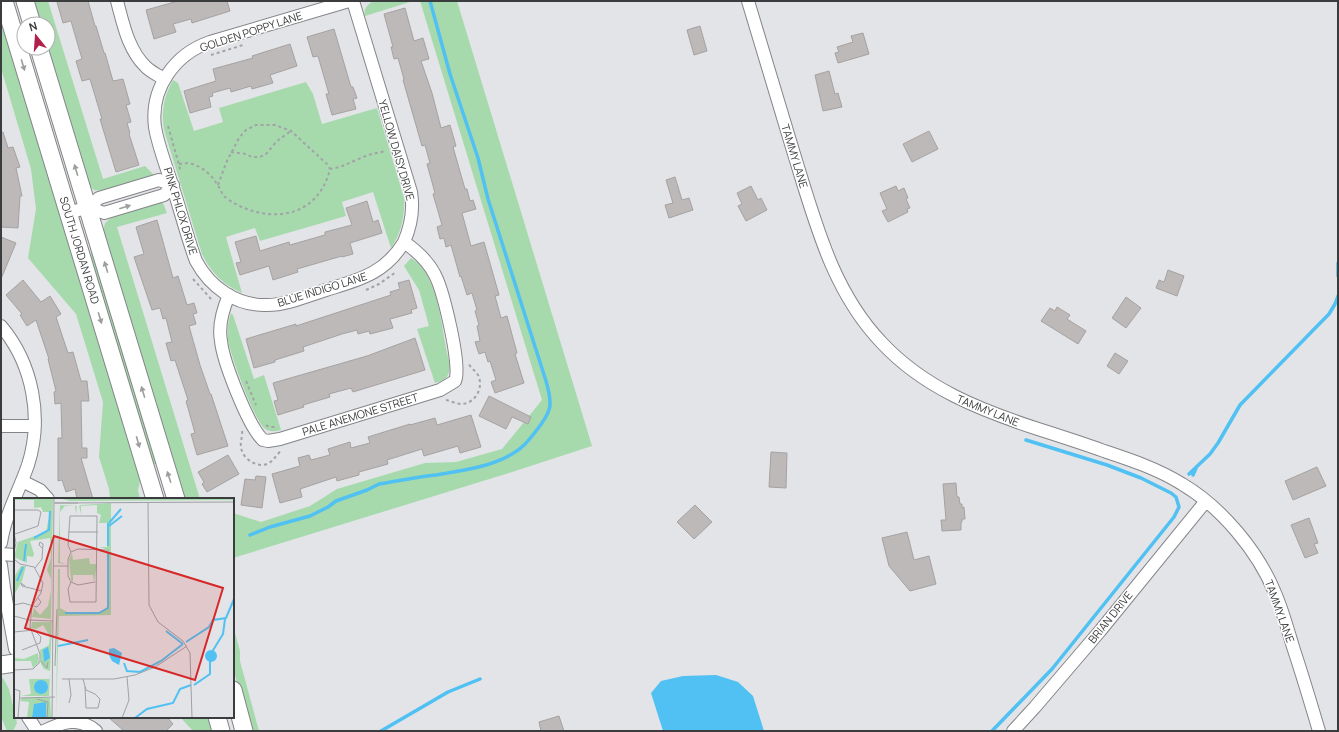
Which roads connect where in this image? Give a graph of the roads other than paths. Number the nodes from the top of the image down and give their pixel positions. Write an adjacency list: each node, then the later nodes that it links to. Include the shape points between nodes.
1 (4, 1): 12 (main road, SOUTH JORDAN ROAD, one-way to 12)
2 (25, 1): 7 (main road)
3 (117, 1): 9 (street, via 135,53 146,67)
4 (349, 1): 9 (street, GOLDEN POPPY LANE, via 204,45 180,59)
5 (353, 1): 13 (street, YELLOW DAISY DRIVE, via 411,192 412,216)
6 (748, 1): 24 (street, TAMMY LANE, via 826,254 849,300 882,343 913,371 954,397 990,413 1140,464 1183,484)
7 (30, 16)
8 (41, 56): 11 (main road, SOUTH JORDAN ROAD, one-way to 8)
9 (164, 79): 10 (street, PINK PHLOX DRIVE, via 156,102 155,123)
10 (172, 185): 11 (street, via 159,180 100,198); 14 (street, PINK PHLOX DRIVE, via 196,261 211,282)
11 (88, 207): 12 (street); 22 (main road, SOUTH JORDAN ROAD, one-way to 11)
12 (69, 213): 21 (main road, SOUTH JORDAN ROAD, one-way to 21)
13 (404, 242): 14 (street, BLUE INDIGO LANE, via 389,261 372,274 293,300 263,305 247,303); 14 (street, PALE ANEMONE STREET, via 422,257 438,280 447,314 459,383 280,439 262,443 232,380 220,340 223,311)
14 (229, 295)
15 (1, 326): 17 (street, via 26,368 33,399)
16 (1, 426): 17 (street)
17 (35, 426): 18 (street, via 32,451)
18 (22, 481): 19 (street); 20 (street, via 40,490)
19 (15, 498)
20 (47, 498)
21 (155, 498)
22 (176, 498)
23 (14, 500): 25 (street, via 5,522)
24 (1206, 501): 40 (street, BRIAN DRIVE); 41 (street, TAMMY LANE, via 1246,543 1270,580 1282,609)
25 (1, 543)
26 (1, 554): 27 (street)
27 (14, 555)
28 (1, 565): 29 (street)
29 (14, 643)
30 (14, 663): 31 (main road)
31 (1, 665)
32 (234, 694): 39 (main road)
33 (29, 718): 35 (street)
34 (217, 718): 38 (main road)
35 (37, 731)
36 (44, 731): 37 (street, via 72,722 87,724)
37 (96, 731)
38 (221, 731)
39 (244, 731)
40 (1013, 731)
41 (1319, 731)

